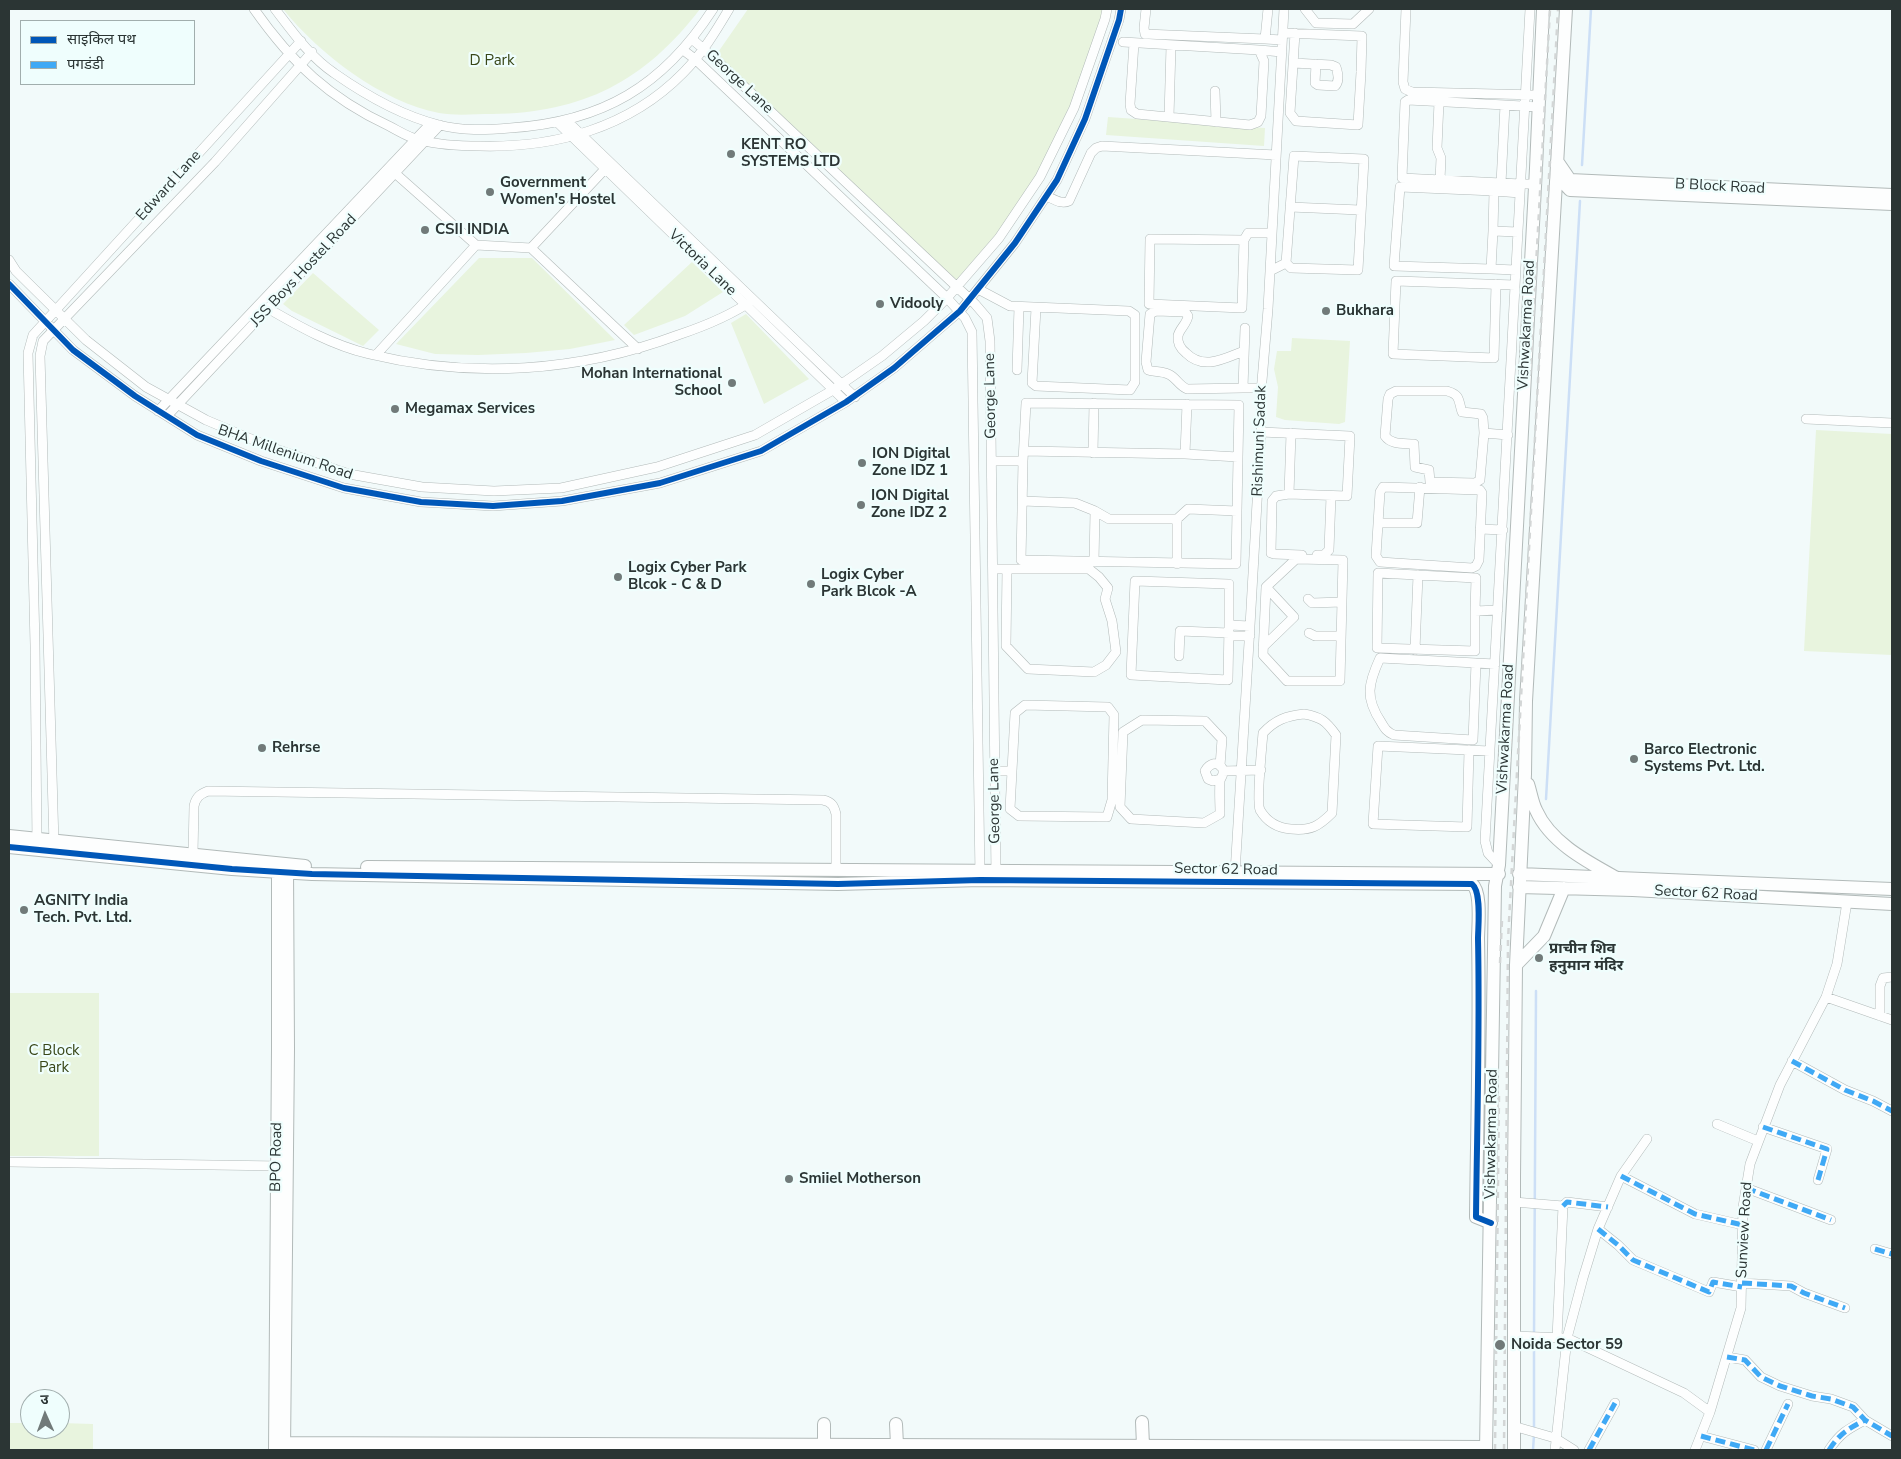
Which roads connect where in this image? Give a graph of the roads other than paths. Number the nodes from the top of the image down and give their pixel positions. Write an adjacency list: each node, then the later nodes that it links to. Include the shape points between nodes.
1 (254, 9): 29 (street)
2 (275, 9): 20 (street)
3 (713, 9): 19 (street)
4 (730, 9): 24 (street)
5 (1107, 9): 80 (street, BHA Millenium Road, via 1074,108 1040,177 999,238)
6 (1120, 9): 60 (street, BHA Millenium Road, via 1085,119 1057,180)
7 (1146, 9): 18 (street, via 1146,34)
8 (1268, 9): 18 (street)
9 (1284, 9): 17 (street, Rishimuni Sadak)
10 (1305, 9): 11 (street, via 1316,23 1353,24)
11 (1369, 9)
12 (1406, 9): 35 (street, via 1405,89 1412,92)
13 (1525, 9): 14 (street)
14 (1536, 9): 35 (street); 36 (street, Vishwakarma Road)
15 (1566, 9): 50 (street, Vishwakarma Road)
16 (1294, 33): 17 (street); 31 (street); 31 (street, via 1362,36 1358,125 1296,121 1290,113)
17 (1282, 36): 18 (street); 28 (street, Rishimuni Sadak)
18 (1265, 39)
19 (692, 40): 24 (street, George Lane); 25 (street)
20 (301, 41): 27 (street); 29 (street, Edward Lane)
21 (1122, 42): 22 (street)
22 (1134, 43): 23 (street); 40 (street, via 1132,110 1137,114)
23 (1171, 46): 26 (street); 40 (street)
24 (703, 49): 30 (street); 80 (street, George Lane)
25 (683, 50): 30 (street, George Lane); 41 (street, via 642,88 588,114)
26 (1259, 50): 28 (street); 42 (street, via 1264,61 1258,122 1250,125)
27 (312, 52): 33 (street, Edward Lane); 43 (street, via 332,72 367,93 404,113)
28 (1282, 52): 49 (street, Rishimuni Sadak)
29 (289, 54): 33 (street); 88 (street, Edward Lane)
30 (695, 59): 45 (street, via 684,73 640,108); 82 (street, George Lane)
31 (1293, 63): 32 (street)
32 (1316, 64)
33 (300, 65): 46 (street, via 341,100); 90 (street, Edward Lane, via 215,162)
34 (1215, 91): 42 (street)
35 (1525, 95): 36 (street); 39 (street)
36 (1539, 101): 39 (street); 56 (street, Vishwakarma Road)
37 (1439, 102): 38 (street); 54 (street, via 1437,148 1441,158); 54 (street, via 1405,102 1402,178)
38 (1505, 105): 39 (street); 55 (street)
39 (1525, 106): 57 (street)
40 (1169, 117): 42 (street)
41 (562, 122): 44 (street); 45 (street, Victoria Lane)
42 (1216, 122)
43 (436, 124): 44 (street, via 466,129); 46 (street, JSS Boys Hostel Road); 47 (street, JSS Boys Hostel Road)
44 (498, 129): 48 (street)
45 (576, 135): 48 (street, via 533,144); 51 (street, Victoria Lane); 84 (street, Victoria Lane)
46 (415, 139): 47 (street); 75 (street, JSS Boys Hostel Road)
47 (426, 142): 48 (street); 52 (street, JSS Boys Hostel Road)
48 (498, 146)
49 (1276, 155): 60 (street, via 1102,146 1091,153 1069,200 1065,203); 66 (street, Rishimuni Sadak)
50 (1557, 161): 53 (street, Vishwakarma Road); 59 (street, B Block Road, via 1570,180)
51 (605, 169): 69 (street); 84 (street, Victoria Lane)
52 (396, 174): 68 (street); 79 (street, JSS Boys Hostel Road)
53 (1556, 176): 61 (street, via 1570,190); 129 (street, Vishwakarma Road)
54 (1440, 180): 55 (street)
55 (1500, 183): 57 (street)
56 (1535, 184): 57 (street); 130 (street, Vishwakarma Road)
57 (1520, 188): 58 (street); 65 (street)
58 (1494, 191): 64 (street); 72 (street, via 1400,187 1394,266)
59 (1892, 195)
60 (1046, 196): 81 (street, BHA Millenium Road, via 1015,243)
61 (1892, 204)
62 (1290, 207): 63 (street); 63 (street, via 1294,156 1344,158 1364,160); 71 (street)
63 (1360, 210): 71 (street, via 1358,270 1291,268)
64 (1493, 231): 65 (street); 72 (street)
65 (1518, 232): 73 (street)
66 (1272, 234): 67 (street, via 1248,232); 74 (street, Rishimuni Sadak)
67 (1244, 240): 67 (street, via 1242,308 1149,304 1150,238)
68 (476, 245): 69 (street); 96 (street)
69 (531, 248): 94 (street)
70 (9, 260): 88 (street, BHA Millenium Road)
71 (1286, 263): 74 (street)
72 (1491, 270): 73 (street)
73 (1516, 270): 78 (street)
74 (1270, 271): 102 (street, Rishimuni Sadak)
75 (282, 279): 79 (street); 105 (street, JSS Boys Hostel Road)
76 (9, 284): 91 (street, BHA Millenium Road)
77 (1496, 284): 78 (street); 97 (street); 97 (street, via 1396,281 1393,354)
78 (1516, 285): 98 (street)
79 (290, 286): 87 (street, JSS Boys Hostel Road)
80 (956, 288): 82 (street, BHA Millenium Road); 83 (street, George Lane)
81 (978, 289): 83 (street, BHA Millenium Road); 85 (street, via 1010,306)
82 (947, 298): 89 (street, George Lane); 100 (street, BHA Millenium Road, via 882,356)
83 (970, 299): 89 (street, BHA Millenium Road); 122 (street, George Lane, via 987,318)
84 (750, 302): 94 (street, via 699,328); 100 (street, Victoria Lane); 103 (street, Victoria Lane)
85 (1019, 307): 86 (street); 99 (street)
86 (1036, 308): 86 (street, via 1129,311 1135,315 1135,382 1130,390 1036,386 1032,383)
87 (269, 309): 96 (street, via 315,335); 107 (street, JSS Boys Hostel Road)
88 (56, 310): 90 (street, BHA Millenium Road); 91 (street, Edward Lane)
89 (960, 311): 104 (street, BHA Millenium Road); 174 (street, George Lane, via 972,332)
90 (65, 319): 93 (street, Edward Lane); 105 (street, BHA Millenium Road, via 86,340 146,387)
91 (45, 322): 93 (street, BHA Millenium Road); 166 (street, Edward Lane, via 33,335 28,352)
92 (1245, 328): 95 (street)
93 (50, 334): 110 (street, BHA Millenium Road); 167 (street, via 43,342 40,356)
94 (638, 349): 96 (street, via 542,368 426,365)
95 (1244, 351): 101 (street); 101 (street, via 1212,363 1198,361 1179,347 1178,335 1188,316 1185,312 1156,311 1150,314 1148,370 1166,373 1187,389)
96 (376, 356)
97 (1494, 358): 98 (street)
98 (1512, 359): 117 (street)
99 (1017, 370)
100 (842, 384): 103 (street, BHA Millenium Road); 104 (street, Victoria Lane)
101 (1243, 388): 102 (street)
102 (1261, 388): 114 (street, Rishimuni Sadak)
103 (833, 390): 106 (street, Victoria Lane); 107 (street, BHA Millenium Road, via 755,435 657,467 561,488 494,491 422,487 349,474 270,447 206,420)
104 (855, 397): 106 (street, BHA Millenium Road)
105 (168, 399): 107 (street, BHA Millenium Road); 110 (street, JSS Boys Hostel Road)
106 (846, 402): 111 (street, BHA Millenium Road, via 761,451 660,483 562,501 493,506 421,502 344,488 261,461 197,435)
107 (179, 404): 111 (street, JSS Boys Hostel Road)
108 (1094, 404): 109 (street); 118 (street); 120 (street, via 1026,403)
109 (1187, 404): 119 (street); 121 (street, via 1239,405)
110 (158, 410): 111 (street, BHA Millenium Road)
111 (167, 416)
112 (1806, 419): 113 (street)
113 (1892, 423)
114 (1261, 432): 116 (street); 148 (street, Rishimuni Sadak)
115 (1484, 433): 115 (street, via 1480,480 1475,483 1430,482 1429,470 1415,467 1414,444 1392,442 1385,436 1388,399 1396,391 1455,393 1462,412 1481,414); 117 (street)
116 (1291, 434): 124 (street); 125 (street, via 1350,436 1347,496)
117 (1508, 435): 134 (street)
118 (1093, 453): 119 (street); 120 (street)
119 (1185, 454): 121 (street)
120 (1024, 456): 122 (street); 126 (street)
121 (1238, 457): 128 (street)
122 (992, 461): 139 (street, George Lane)
123 (1420, 487): 132 (street, via 1381,489); 132 (street, via 1417,523); 133 (street, via 1480,490)
124 (1289, 494): 125 (street); 125 (street, via 1276,496 1272,501 1270,549 1274,554 1327,554)
125 (1331, 496)
126 (1022, 501): 127 (street, via 1075,503); 137 (street, via 1021,560)
127 (1095, 511): 131 (street, via 1109,519); 137 (street)
128 (1237, 511): 131 (street, via 1188,509); 138 (street, via 1236,564)
129 (1537, 515): 130 (street, via 1528,521); 136 (street, Vishwakarma Road)
130 (1517, 516): 135 (street, Vishwakarma Road)
131 (1178, 519): 138 (street)
132 (1378, 523): 133 (street, via 1376,556 1384,563 1472,568 1478,560)
133 (1480, 529): 134 (street)
134 (1503, 530): 146 (street)
135 (1516, 534): 136 (street, via 1528,530); 172 (street, Vishwakarma Road)
136 (1536, 535): 164 (street, Vishwakarma Road)
137 (1094, 562): 138 (street)
138 (1177, 564)
139 (993, 569): 140 (street); 160 (street, George Lane)
140 (1007, 569): 140 (street, via 1089,569 1099,577 1108,588 1105,599 1116,652 1106,665 1094,672 1028,669 1024,666 1006,646)
141 (1418, 575): 145 (street, via 1476,578); 153 (street); 153 (street, via 1378,573 1377,648)
142 (1266, 587): 144 (street, via 1296,559 1343,560); 147 (street); 152 (street, via 1294,617)
143 (1308, 599): 144 (street, via 1312,603)
144 (1342, 602): 151 (street)
145 (1475, 610): 146 (street); 153 (street, via 1474,651)
146 (1498, 610): 156 (street)
147 (1264, 618): 148 (street); 152 (street)
148 (1250, 627): 149 (street); 162 (street, Rishimuni Sadak)
149 (1229, 631): 149 (street, via 1229,584 1135,581 1131,675 1228,680); 154 (street, via 1180,631)
150 (1309, 633): 151 (street)
151 (1341, 636): 152 (street, via 1340,681 1288,681 1263,654)
152 (1263, 648)
153 (1415, 650)
154 (1179, 656)
155 (1476, 663): 155 (street, via 1380,658 1370,685 1370,703 1388,733 1394,736 1473,740); 156 (street)
156 (1495, 664): 158 (street)
157 (1469, 750): 157 (street, via 1378,746 1373,824 1466,827); 158 (street)
158 (1490, 751): 172 (street, via 1485,841)
159 (1261, 770): 159 (street, via 1263,733 1272,724 1285,716 1304,714 1318,717 1336,735 1332,813 1320,825 1309,829 1278,827 1259,808); 162 (street)
160 (995, 771): 161 (street); 175 (street, George Lane)
161 (1012, 771): 161 (street, via 1015,713 1025,705 1108,707 1114,715 1112,800 1107,817 1019,816 1010,809)
162 (1242, 771): 163 (street); 173 (street, Rishimuni Sadak)
163 (1221, 772): 163 (street, via 1222,738 1205,720 1142,720 1123,732 1120,807 1131,819 1204,823 1220,814)
164 (1525, 774): 177 (street, via 1536,811 1552,833 1574,854); 178 (street, Vishwakarma Road)
165 (9, 836): 166 (street)
166 (37, 844): 167 (street); 168 (street)
167 (55, 846): 169 (street); 170 (street)
168 (9, 847)
169 (193, 854): 170 (street); 171 (street, via 195,799 208,791 823,800 830,802 836,814)
170 (282, 868): 171 (street); 174 (street, via 838,884); 202 (street, BPO Road)
171 (836, 869): 174 (street)
172 (1499, 869): 176 (street, Sector 62 Road); 187 (street, Vishwakarma Road, via 1495,886)
173 (1235, 873): 175 (street, Sector 62 Road); 176 (street, Sector 62 Road)
174 (980, 876): 175 (street, Sector 62 Road)
175 (996, 876): 176 (street, Sector 62 Road)
176 (1338, 878): 186 (street, Sector 62 Road, via 1472,884 1477,889)
177 (1618, 878): 178 (street, Sector 62 Road); 180 (street, Sector 62 Road)
178 (1519, 881): 179 (street, Sector 62 Road); 184 (street, Vishwakarma Road)
179 (1564, 888): 182 (street, Sector 62 Road); 184 (street, via 1544,936)
180 (1860, 888): 181 (street, Sector 62 Road); 182 (street)
181 (1892, 889)
182 (1853, 902): 183 (street, Sector 62 Road); 188 (street, Sunview Road)
183 (1892, 904)
184 (1516, 965): 200 (street, Vishwakarma Road)
185 (1892, 977): 189 (street, via 1883,978 1880,986)
186 (1479, 982): 187 (street); 192 (street)
187 (1494, 982): 194 (street, Vishwakarma Road)
188 (1826, 997): 189 (street); 191 (street, Sunview Road)
189 (1880, 1016): 190 (street)
190 (1892, 1020)
191 (1792, 1061): 193 (street, via 1844,1090); 196 (street, Sunview Road)
192 (1477, 1111): 194 (street); 212 (street, via 1476,1217)
193 (1892, 1111)
194 (1492, 1116): 199 (street, Vishwakarma Road)
195 (1717, 1124): 198 (street)
196 (1764, 1127): 198 (street, Sunview Road); 206 (street, via 1827,1149)
197 (1647, 1139): 205 (street)
198 (1758, 1141): 207 (street, Sunview Road)
199 (1492, 1145): 200 (street, via 1496,1150 1504,1151); 203 (street, Vishwakarma Road)
200 (1514, 1145): 204 (street, Vishwakarma Road)
201 (9, 1162): 202 (street)
202 (282, 1166): 237 (street, BPO Road)
203 (1492, 1170): 204 (street, via 1502,1166); 212 (street, Vishwakarma Road)
204 (1514, 1171): 208 (street, Vishwakarma Road)
205 (1621, 1176): 210 (street); 213 (street, via 1695,1214)
206 (1818, 1180)
207 (1746, 1188): 211 (street); 213 (street, Sunview Road)
208 (1514, 1202): 209 (street); 219 (street, Vishwakarma Road)
209 (1563, 1206): 210 (street, via 1567,1202); 220 (street)
210 (1608, 1207): 214 (street)
211 (1831, 1220)
212 (1491, 1223): 239 (street, Vishwakarma Road)
213 (1743, 1225): 217 (street, Sunview Road)
214 (1598, 1229): 217 (street, via 1633,1260 1709,1292 1713,1282); 221 (street)
215 (1875, 1249): 216 (street)
216 (1892, 1254)
217 (1742, 1285): 218 (street, via 1791,1286); 222 (street, Sunview Road, via 1741,1308)
218 (1845, 1308)
219 (1514, 1336): 220 (street); 230 (street, Vishwakarma Road)
220 (1556, 1338): 221 (street)
221 (1567, 1338): 225 (street, via 1684,1393); 233 (street)
222 (1726, 1357): 225 (street, Sunview Road); 226 (street, via 1745,1360 1761,1376 1780,1386 1853,1407)
223 (1615, 1403): 243 (street)
224 (1788, 1404): 246 (street)
225 (1710, 1412): 231 (street, Sunview Road)
226 (1866, 1420): 232 (street); 247 (street, via 1845,1430)
227 (1142, 1422): 236 (street)
228 (824, 1424): 234 (street)
229 (896, 1424): 235 (street)
230 (1513, 1426): 233 (street); 240 (street, Vishwakarma Road)
231 (1701, 1436): 244 (street, Sunview Road); 245 (street)
232 (1892, 1436)
233 (1555, 1438): 241 (street); 242 (street)
234 (824, 1444): 235 (street); 237 (street)
235 (897, 1445): 236 (street)
236 (1143, 1446): 238 (street)
237 (280, 1447)
238 (1452, 1448): 239 (street)
239 (1486, 1449)
240 (1514, 1450)
241 (1555, 1450)
242 (1574, 1450)
243 (1589, 1450)
244 (1695, 1450)
245 (1754, 1450)
246 (1766, 1450)
247 (1829, 1450)

